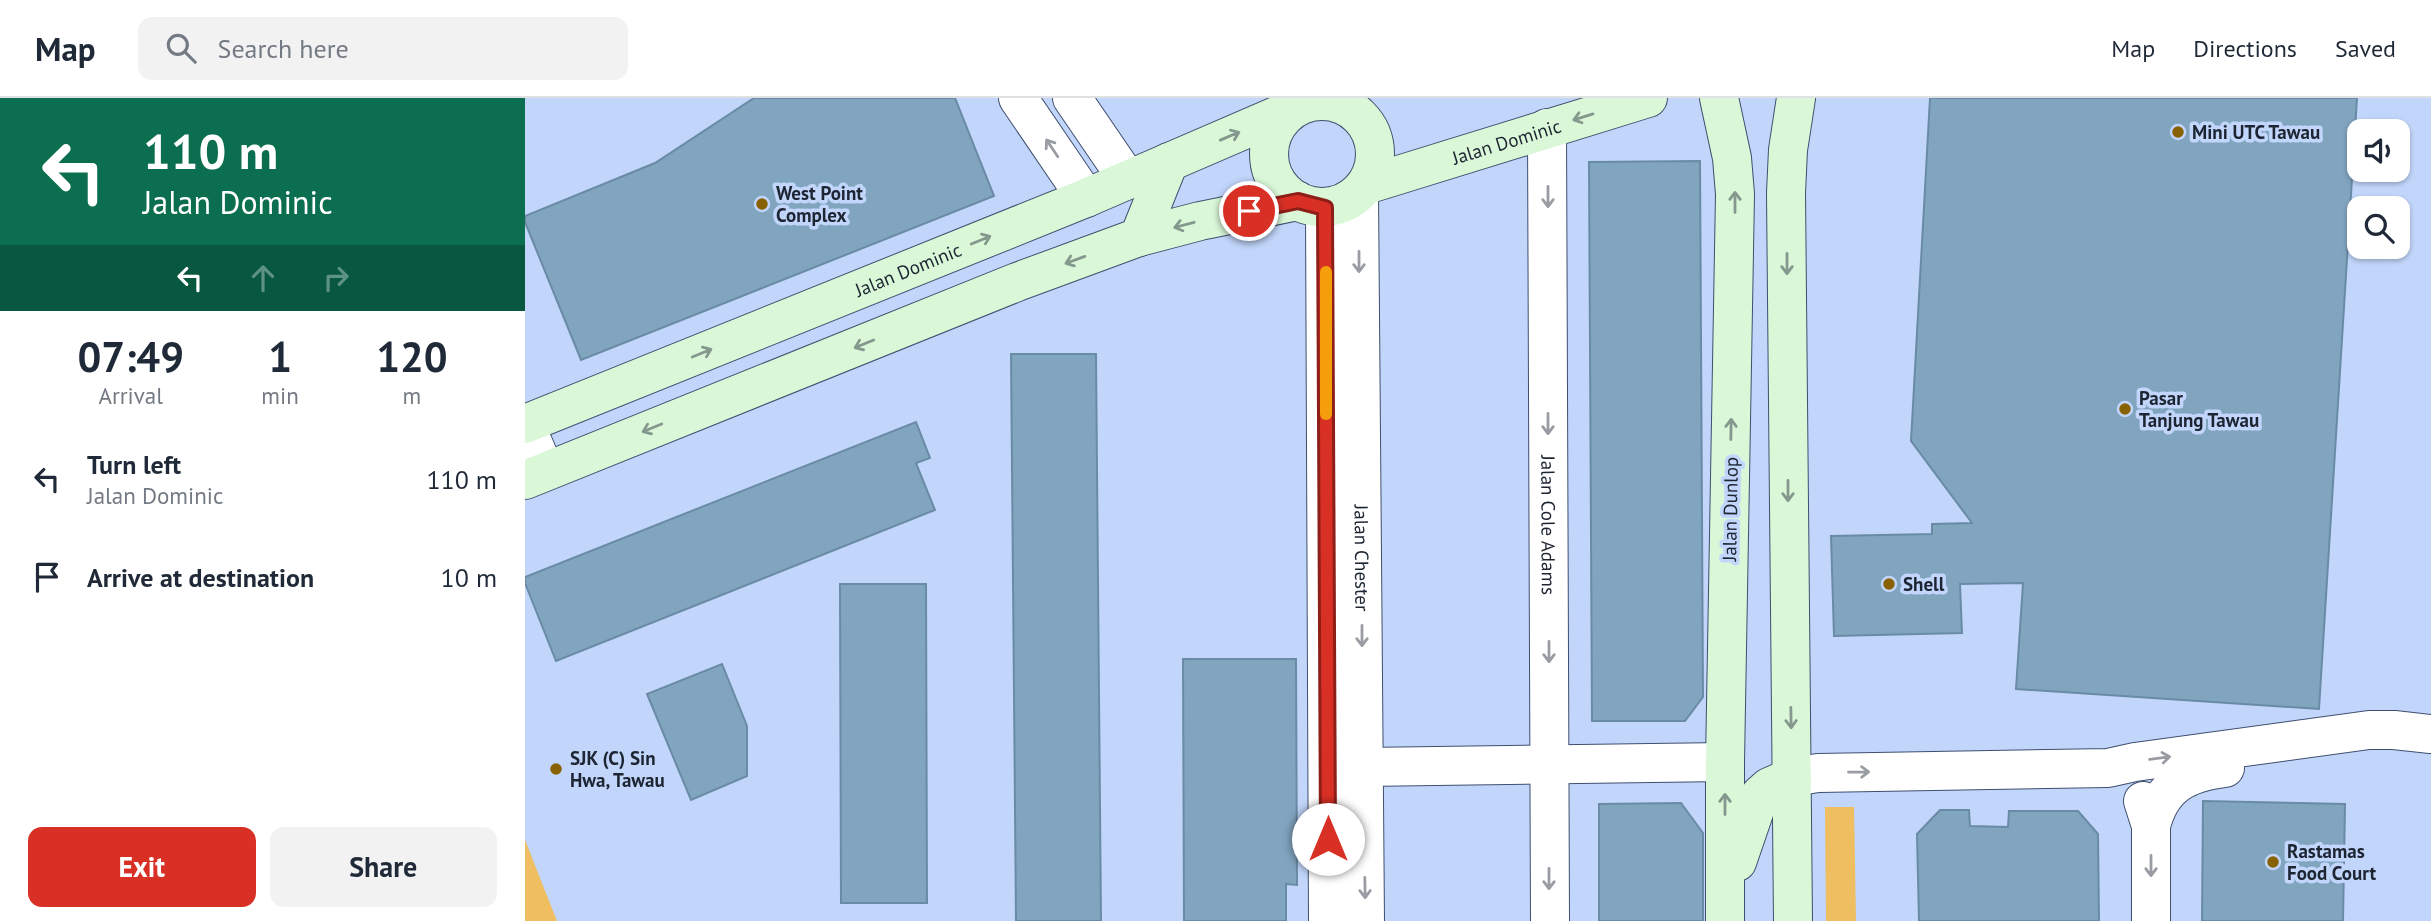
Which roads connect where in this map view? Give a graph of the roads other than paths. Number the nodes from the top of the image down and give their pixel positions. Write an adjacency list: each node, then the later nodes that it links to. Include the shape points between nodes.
1 (1018, 98): 12 (street, one-way to 1)
2 (1072, 98): 10 (street)
3 (1648, 98): 8 (street, Jalan Dominic, one-way to 8)
4 (1719, 98): 18 (street, Jalan Dunlop, one-way to 4, via 1735,194 1733,158)
5 (1796, 98): 22 (street, one-way to 22, via 1786,193)
6 (1348, 101): 7 (street); 11 (street, via 1372,134 1374,169)
7 (1286, 104): 9 (street, Jalan Dominic, one-way to 7); 11 (street, via 1270,140 1273,176 1284,191)
8 (1547, 128): 11 (street, Jalan Dominic); 19 (street, Jalan Cole Adams, one-way to 19)
9 (1169, 162): 10 (street, Jalan Dominic); 13 (street)
10 (1128, 180): 12 (street, Jalan Dominic)
11 (1337, 197): 13 (street, Jalan Dominic, one-way to 13, via 1200,221); 20 (street, Jalan Chester, one-way to 20); 25 (street, Jalan Chester)
12 (1086, 198): 14 (street, Jalan Dominic, one-way to 12)
13 (1139, 237): 15 (street, Jalan Dominic, one-way to 15)
14 (525, 424): 15 (street)
15 (535, 475)
16 (2431, 734): 21 (street, one-way to 16, via 2369,730)
17 (2431, 747): 23 (street, via 2416,754 2361,754 2201,772 2166,791 2155,807)
18 (1725, 762): 19 (street); 24 (street, Jalan Dunlop, one-way to 18)
19 (1549, 764): 20 (street); 27 (street, Jalan Cole Adams, one-way to 27)
20 (1363, 767): 26 (street, Jalan Chester, one-way to 26)
21 (2108, 768): 22 (street, one-way to 21, via 1818,772); 23 (street, via 2135,785)
22 (1792, 777): 24 (street, via 1760,795); 28 (street)
23 (2151, 826): 29 (street, one-way to 29)
24 (1725, 911)
25 (1328, 921)
26 (1365, 921)
27 (1550, 921)
28 (1793, 921)
29 (2151, 921)

